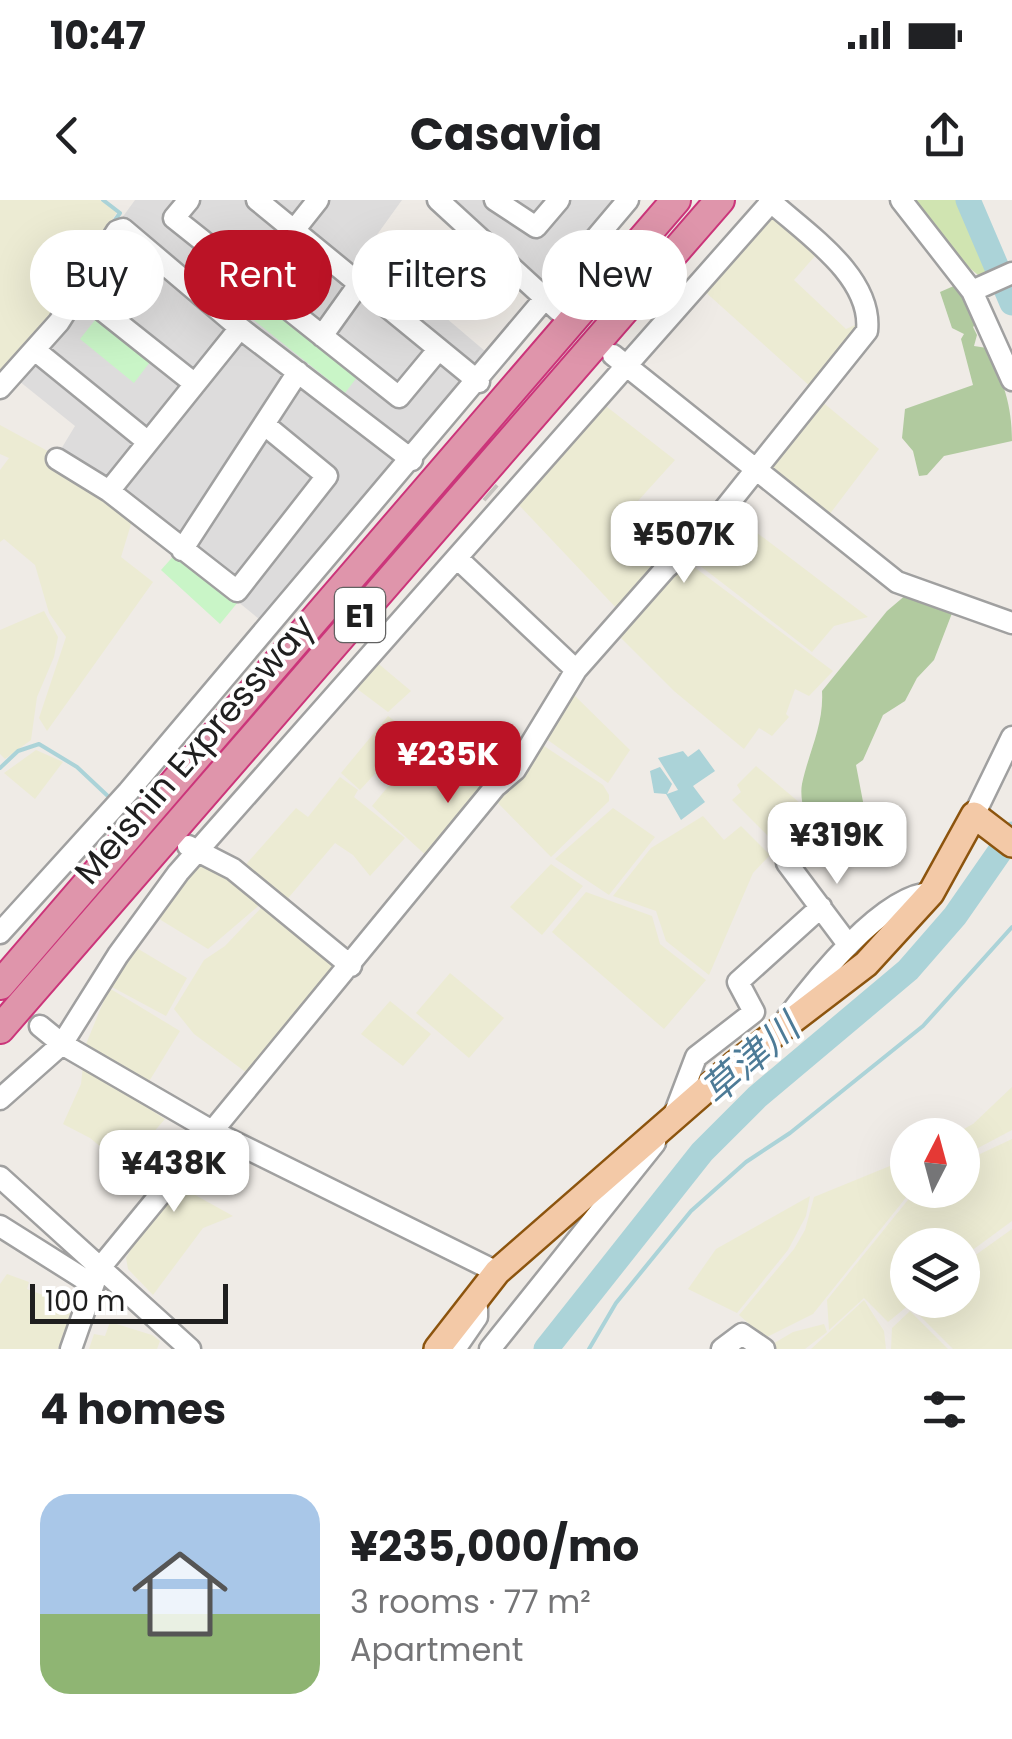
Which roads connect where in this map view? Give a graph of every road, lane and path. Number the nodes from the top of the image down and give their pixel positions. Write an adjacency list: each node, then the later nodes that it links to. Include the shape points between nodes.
1 (189, 200): 13 (street, via 174,218)
2 (257, 200): 12 (street)
3 (318, 200): 12 (street)
4 (438, 200): 20 (street)
5 (496, 200): 6 (street, via 536,227)
6 (559, 200)
7 (676, 200): 56 (highway, Meishin Expressway / E1)
8 (720, 200): 58 (highway, Meishin Expressway / E1)
9 (901, 200): 18 (street)
10 (626, 201): 14 (street)
11 (769, 201): 31 (street); 41 (street, via 840,265 869,319 868,331)
12 (296, 229): 17 (street)
13 (189, 230)
14 (606, 230)
15 (164, 264): 27 (street)
16 (1012, 273): 18 (street)
17 (352, 281)
18 (979, 287): 33 (street)
19 (352, 293): 28 (street)
20 (542, 296)
21 (542, 317): 34 (street)
22 (58, 320): 30 (street)
23 (114, 320): 35 (street)
24 (238, 320): 27 (street)
25 (302, 320): 28 (street)
26 (400, 320): 29 (street)
27 (235, 324): 32 (street); 35 (street)
28 (322, 336): 29 (street, via 400,397)
29 (438, 350): 34 (street)
30 (36, 352): 36 (street); 38 (street)
31 (619, 360): 41 (street); 44 (street)
32 (298, 372): 37 (street); 40 (street)
33 (1012, 380)
34 (479, 382): 40 (street, via 436,445)
35 (195, 384): 38 (street)
36 (0, 388)
37 (265, 425): 43 (street); 43 (street, via 327,476 236,592)
38 (148, 442): 42 (street)
39 (57, 459): 42 (street)
40 (412, 460): 53 (street, via 134,796)
41 (756, 472): 45 (street, via 897,582); 46 (street)
42 (108, 491): 43 (street)
43 (182, 550)
44 (457, 558): 46 (street); 49 (street)
45 (1012, 623)
46 (576, 670): 55 (street, via 515,770)
47 (1012, 737): 48 (street)
48 (993, 830): 51 (main road)
49 (193, 848): 55 (street, via 233,870); 60 (street)
50 (786, 863): 52 (street)
51 (930, 893): 54 (street); 59 (main road, via 866,964)
52 (822, 907): 54 (street); 62 (street, via 738,982 754,1012 696,1058)
53 (0, 933)
54 (847, 943): 59 (street, via 784,1021)
55 (351, 966): 63 (street)
56 (0, 985)
57 (40, 1026): 60 (street)
58 (0, 1029)
59 (786, 1029): 62 (main road)
60 (62, 1044): 61 (street); 63 (street)
61 (0, 1099)
62 (671, 1121): 66 (main road); 73 (street)
63 (212, 1131): 66 (street); 67 (street)
64 (7, 1183): 67 (street)
65 (0, 1226): 67 (street)
66 (497, 1272): 68 (main road)
67 (96, 1276): 69 (street); 70 (street)
68 (477, 1296): 71 (main road); 72 (street, via 477,1317)
69 (71, 1349)
70 (190, 1349)
71 (438, 1349)
72 (454, 1349)
73 (490, 1349)
74 (722, 1349): 75 (street, via 742,1334)
75 (764, 1349)

